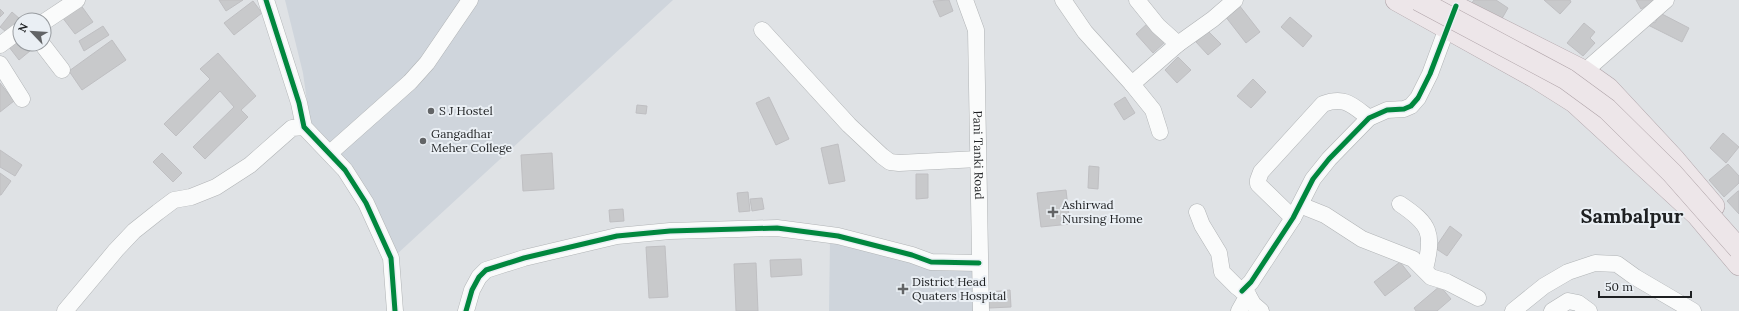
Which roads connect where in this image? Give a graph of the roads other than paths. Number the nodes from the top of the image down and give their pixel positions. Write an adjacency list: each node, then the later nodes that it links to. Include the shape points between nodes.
1 (77, 0): 12 (street)
2 (266, 0): 26 (street, via 299,103)
3 (470, 0): 28 (street, via 427,63 410,82)
4 (965, 0): 29 (street, Pani Tanki Road, via 976,30)
5 (1063, 0): 22 (street, via 1085,32)
6 (1137, 0): 16 (street, via 1158,26)
7 (1235, 0): 16 (street)
8 (1396, 0): 13 (main road)
9 (1418, 0): 33 (main road, bridge, via 1566,79 1607,109 1672,173)
10 (1666, 0): 21 (street)
11 (1450, 3): 13 (street); 21 (main road)
12 (52, 17)
13 (1446, 29): 23 (main road); 25 (street, via 1430,74 1418,98 1404,109 1387,110)
14 (762, 30): 29 (street, via 849,125 890,162 899,164)
15 (12, 36): 17 (street)
16 (1178, 44): 22 (street)
17 (0, 45)
18 (48, 52): 20 (street)
19 (0, 64): 24 (street)
20 (62, 70)
21 (1584, 71): 23 (street); 33 (main road, via 1608,88 1675,160)
22 (1132, 84): 27 (street, via 1153,110)
23 (1559, 93): 33 (main road, via 1591,116 1696,215)
24 (22, 98)
25 (1369, 118): 32 (street, via 1313,179); 32 (street, via 1346,101 1323,104 1261,172 1258,184)
26 (304, 127): 28 (street); 39 (street, via 292,128 250,165 216,187 191,197 174,200 158,212 134,231 116,250)
27 (1160, 132)
28 (330, 154): 40 (street, via 345,170 366,202 391,258)
29 (978, 158): 34 (street, Pani Tanki Road)
30 (1400, 204): 36 (street, via 1426,226 1430,247)
31 (1197, 212): 37 (street, via 1219,254 1222,272)
32 (1297, 212): 36 (street, via 1325,215 1362,238 1413,259); 37 (street)
33 (1736, 242): 35 (main road)
34 (980, 263): 41 (street, via 931,262 838,236 777,228 670,231 617,236 524,258 486,270 472,290); 42 (street, Pani Tanki Road)
35 (1739, 265)
36 (1425, 269): 38 (street, via 1431,277)
37 (1245, 292): 43 (street); 44 (street, via 1252,304)
38 (1478, 298)
39 (65, 311)
40 (395, 311)
41 (466, 311)
42 (981, 311)
43 (1239, 311)
44 (1261, 311)
45 (1513, 311): 48 (street, via 1568,272 1595,263 1617,264)
46 (1552, 311): 47 (street, via 1568,301 1578,303)
47 (1589, 311)
48 (1693, 311)

